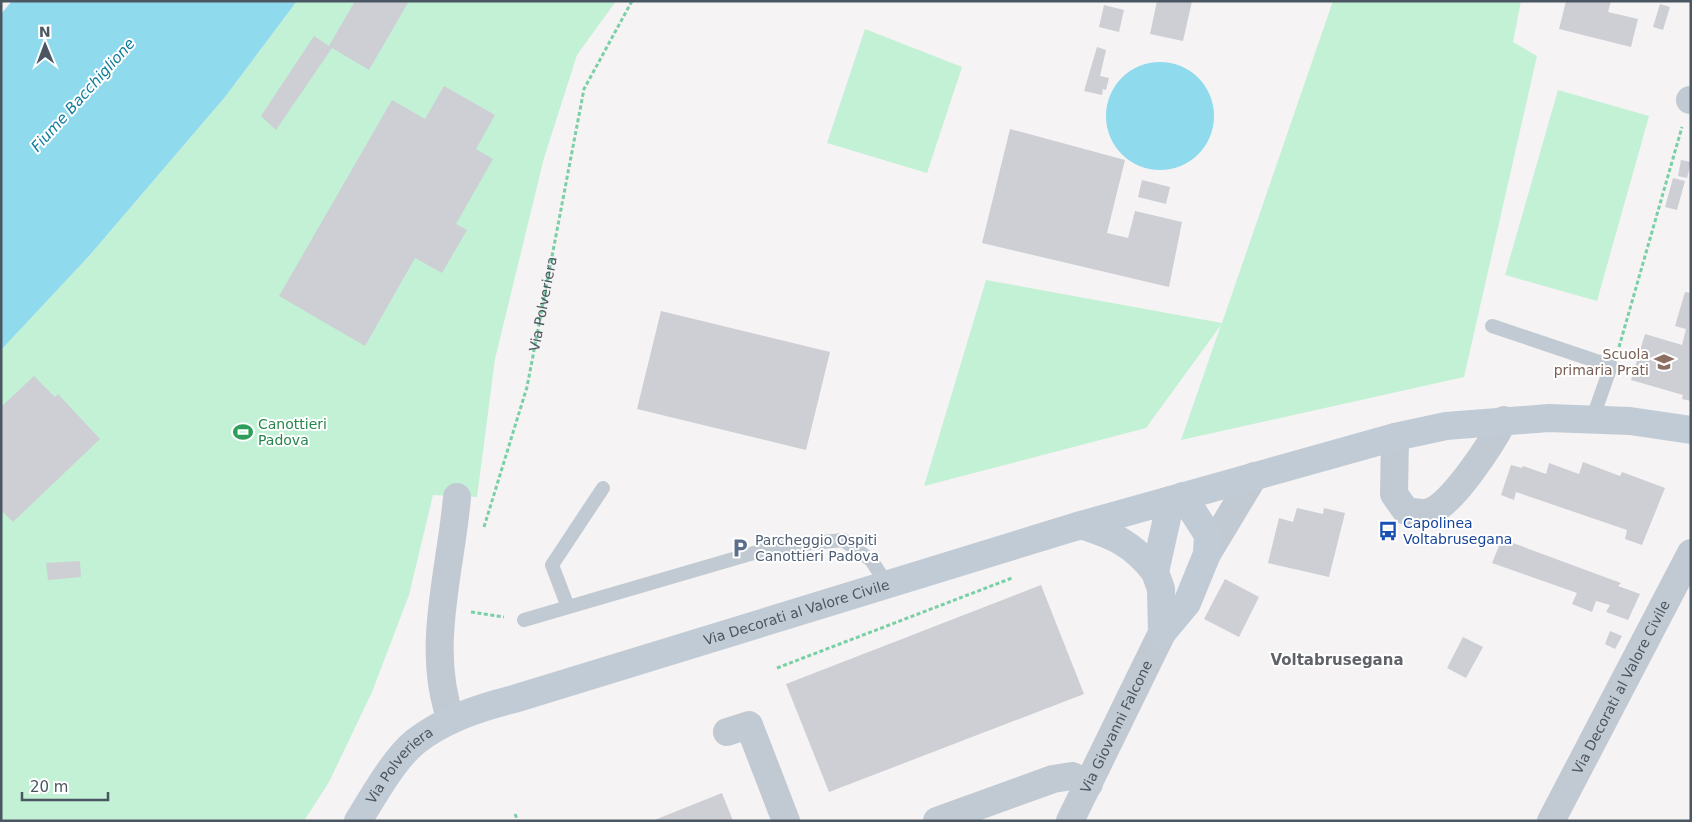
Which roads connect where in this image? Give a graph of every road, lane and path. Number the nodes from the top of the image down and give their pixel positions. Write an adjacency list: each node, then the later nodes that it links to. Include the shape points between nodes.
1 (632, 1): 14 (path, Via Polveriera, via 584,88 527,387)
2 (1690, 100): 4 (path, via 1623,336)
3 (1492, 326): 4 (lane)
4 (1611, 366): 6 (lane)
5 (1504, 420): 6 (street, Via Decorati al Valore Civile); 8 (street, Via Decorati al Valore Civile, via 1446,426); 8 (street, via 1471,473 1429,512 1406,511 1394,494)
6 (1592, 420): 7 (street, Via Decorati al Valore Civile, via 1630,421)
7 (1691, 430)
8 (1395, 438): 9 (street, Via Decorati al Valore Civile)
9 (1254, 476): 12 (street, Via Decorati al Valore Civile); 16 (street)
10 (603, 488): 20 (lane, via 552,565)
11 (457, 497): 21 (street, Via Polveriera)
12 (1177, 498): 13 (street, Via Decorati al Valore Civile); 16 (street, via 1208,535); 17 (street)
13 (1081, 525): 17 (street, via 1117,537 1144,557); 19 (street, Via Decorati al Valore Civile)
14 (482, 534)
15 (1691, 553): 35 (street, Via Decorati al Valore Civile)
16 (1208, 554): 23 (street, via 1187,603)
17 (1155, 572): 23 (street, via 1161,589)
18 (1016, 577): 24 (path)
19 (887, 584): 20 (lane, via 871,560 843,540 774,547); 25 (street, Via Decorati al Valore Civile)
20 (568, 607): 22 (lane)
21 (443, 608): 22 (path); 26 (street, Via Polveriera, via 438,661)
22 (524, 620)
23 (1162, 633): 28 (street, Via Giovanni Falcone)
24 (776, 668)
25 (514, 699): 26 (street, Via Polveriera, via 475,709)
26 (451, 720): 30 (street, Via Polveriera, via 414,742 384,779)
27 (727, 732): 32 (street, via 749,725)
28 (1089, 784): 33 (street, via 1072,776 1053,779); 34 (street, Via Giovanni Falcone)
29 (516, 814): 31 (path)
30 (358, 821)
31 (518, 821)
32 (786, 821)
33 (937, 821)
34 (1070, 821)
35 (1551, 821)

